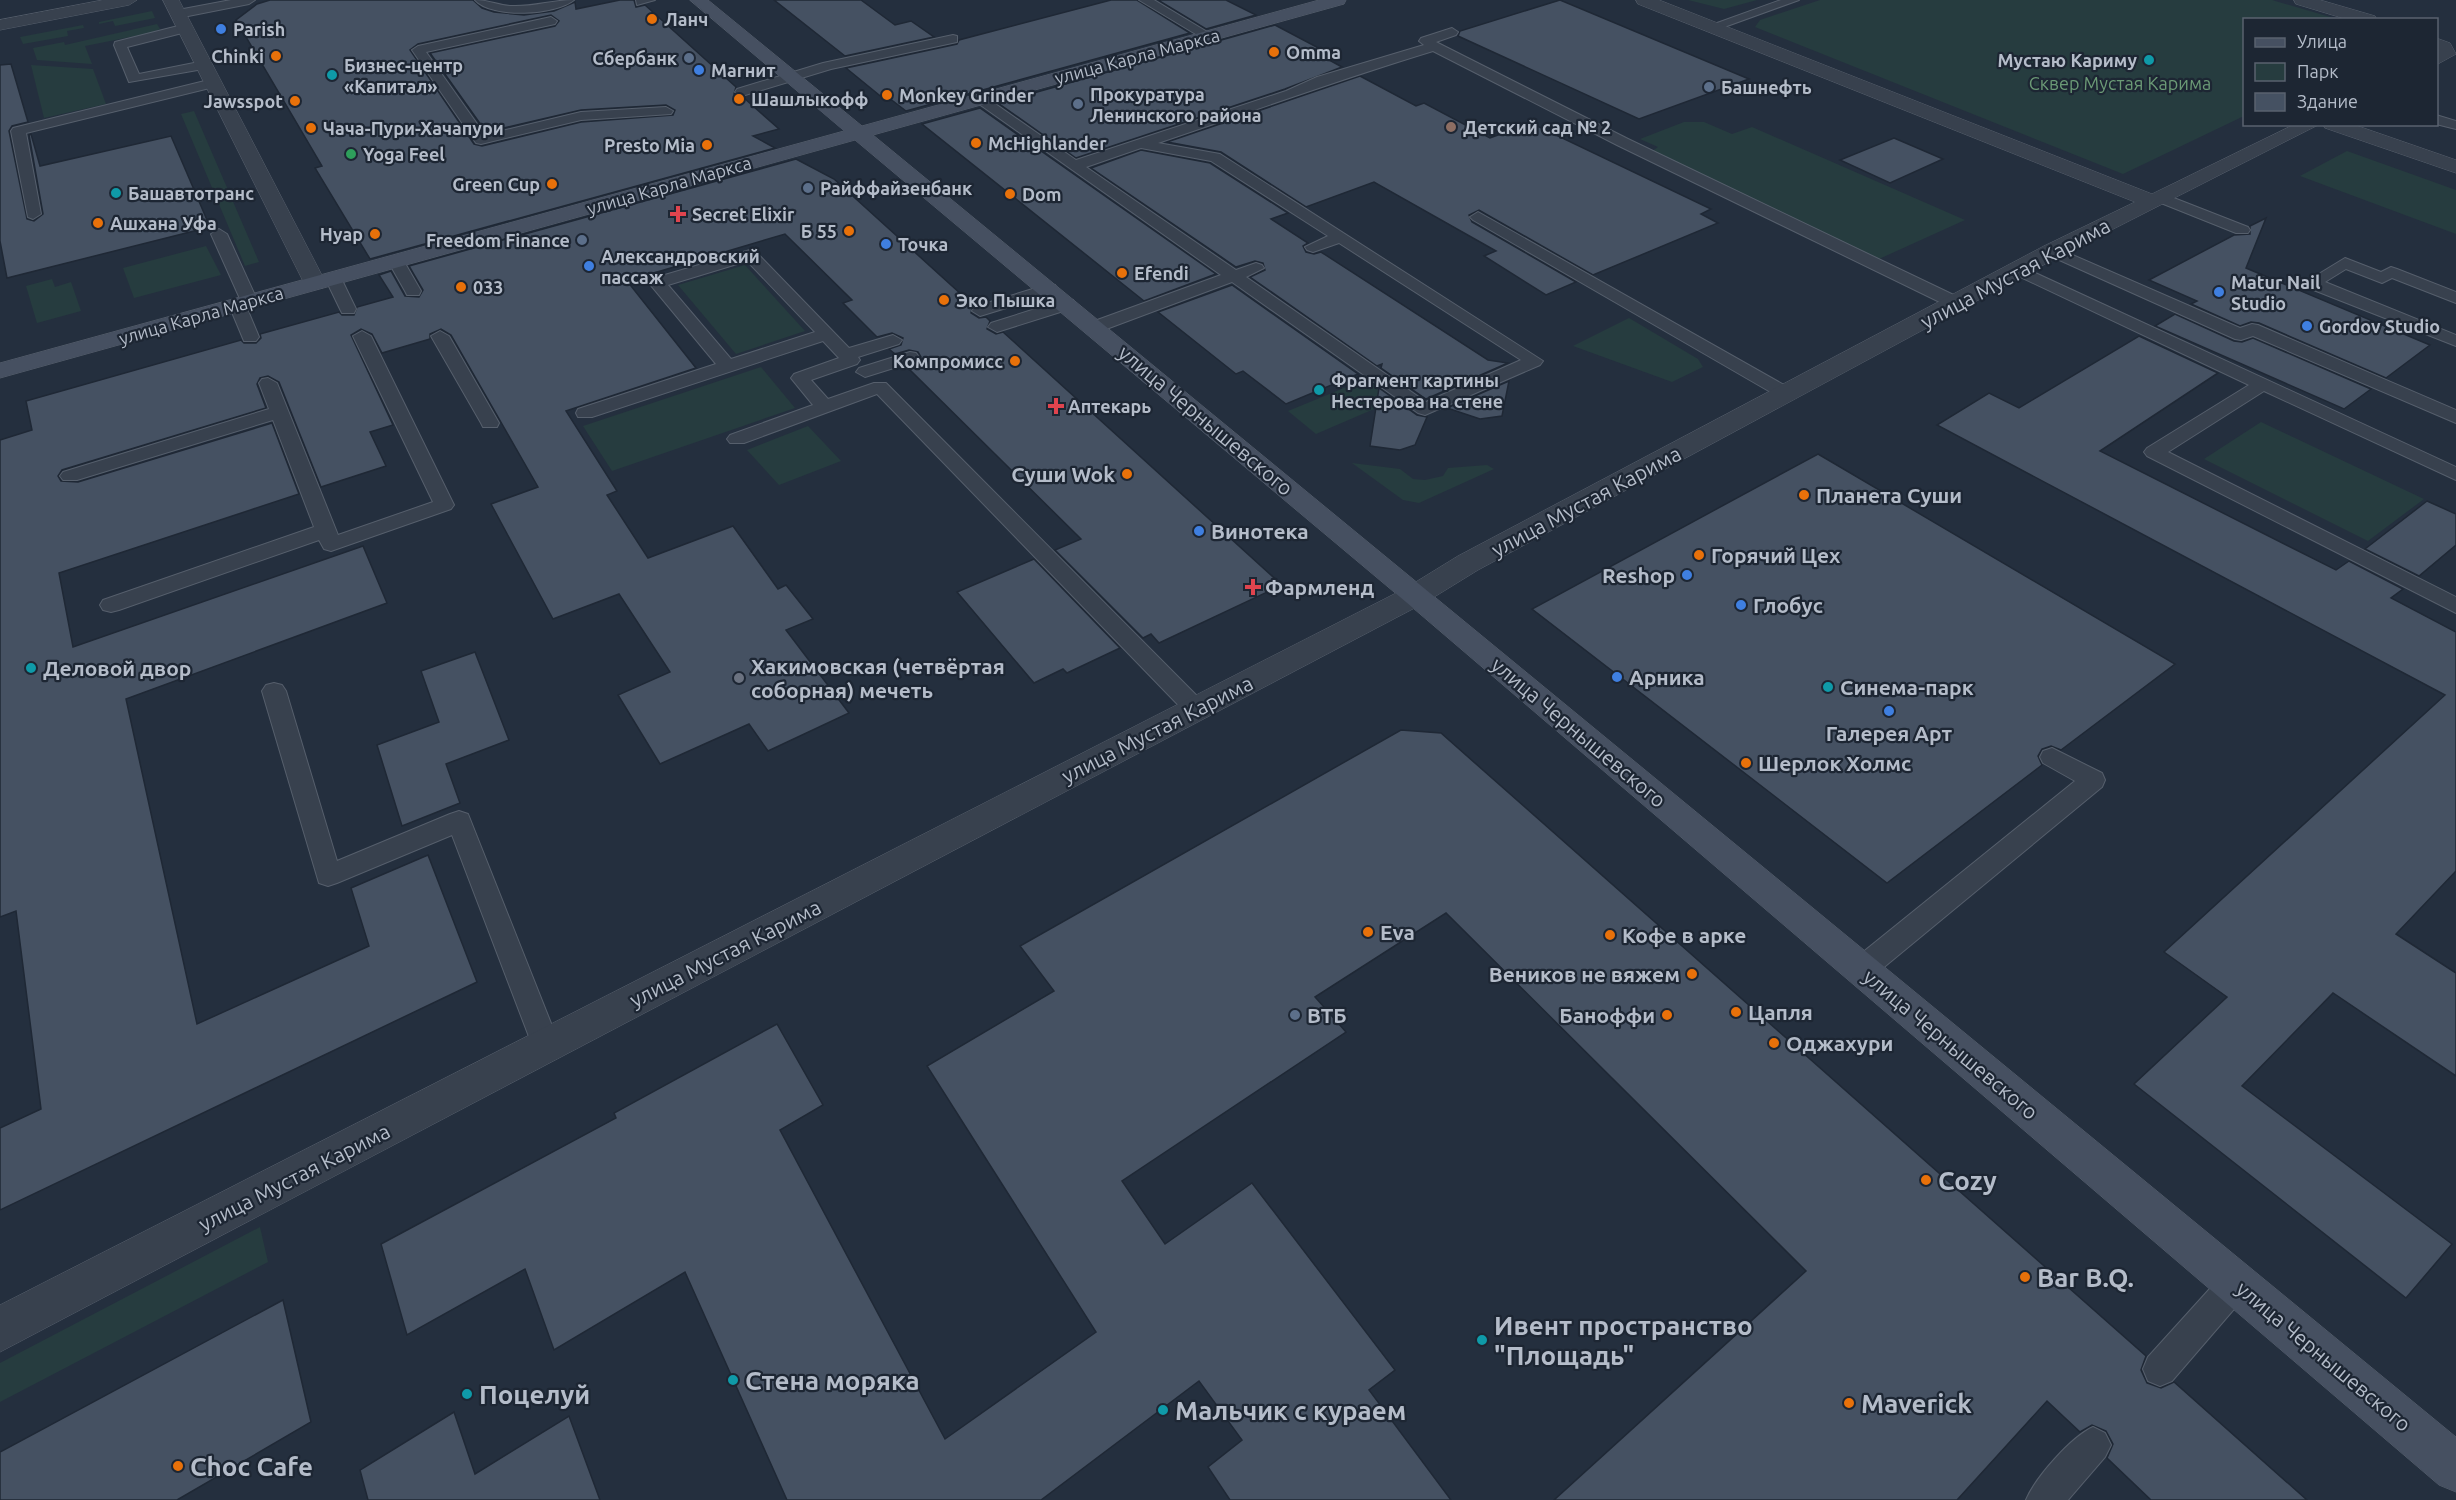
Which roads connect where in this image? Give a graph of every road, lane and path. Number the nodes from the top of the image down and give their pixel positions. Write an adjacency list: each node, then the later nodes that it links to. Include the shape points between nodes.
1 (129, 0): 14 (street)
2 (249, 0): 11 (lane)
3 (481, 0): 4 (lane, via 498,9 514,10)
4 (568, 0)
5 (699, 0): 25 (street, улица Чернышевского)
6 (1145, 0): 17 (lane)
7 (1338, 0): 17 (street, улица Карла Маркса)
8 (1644, 0): 15 (street)
9 (1793, 0): 15 (lane)
10 (2302, 0): 12 (street)
11 (178, 14): 24 (street); 24 (lane, via 120,45 135,79)
12 (2362, 18)
13 (551, 21): 28 (lane, via 417,51 481,140 581,116)
14 (0, 25)
15 (1712, 27): 37 (street)
16 (1452, 32): 22 (lane, via 1425,41)
17 (1208, 36): 27 (street, улица Карла Маркса)
18 (2438, 38): 20 (street)
19 (953, 39): 25 (lane, via 828,66)
20 (2456, 42)
21 (2438, 44): 23 (street, via 2444,46 2447,54)
22 (1434, 46): 34 (lane, via 1322,80); 54 (lane, via 1619,143)
23 (2438, 59)
24 (209, 74): 38 (lane, via 18,131); 49 (street)
25 (794, 78): 26 (lane); 33 (street, улица Чернышевского)
26 (742, 92)
27 (979, 99): 33 (street, улица Карла Маркса); 35 (lane)
28 (666, 111)
29 (2438, 120): 30 (lane)
30 (2456, 125)
31 (2307, 126): 37 (street, улица Мустая Карима)
32 (2338, 126): 36 (street)
33 (860, 132): 45 (street, улица Карла Маркса); 51 (street, улица Чернышевского)
34 (1141, 144): 35 (lane); 42 (lane, via 1215,157)
35 (1076, 165): 48 (lane)
36 (2456, 167)
37 (2157, 200): 40 (lane); 44 (street, улица Мустая Карима)
38 (33, 214)
39 (1478, 217): 72 (lane)
40 (2242, 230)
41 (219, 234): 53 (lane)
42 (1340, 237): 43 (lane); 48 (lane, via 1534,361 1425,409)
43 (1313, 247)
44 (2052, 251): 47 (street, улица Мустая Карима); 76 (lane, via 2241,335 2252,328)
45 (396, 261): 49 (street, улица Карла Маркса); 50 (lane)
46 (1256, 268): 48 (lane)
47 (2018, 270): 54 (street, улица Мустая Карима); 71 (lane)
48 (1233, 276): 58 (lane)
49 (324, 281): 53 (street, улица Карла Маркса); 55 (lane)
50 (413, 291)
51 (1058, 296): 56 (lane); 57 (lane); 58 (street, улица Чернышевского)
52 (2456, 298): 64 (lane, via 2391,272 2382,278 2345,263 2329,265 2312,283)
53 (243, 303): 62 (lane); 68 (street, улица Карла Маркса)
54 (1956, 303): 72 (street, улица Мустая Карима)
55 (348, 309)
56 (980, 311)
57 (998, 327)
58 (1095, 327): 82 (street, улица Чернышевского)
59 (826, 333): 65 (lane); 67 (lane); 67 (lane, via 750,255 657,283)
60 (362, 336): 81 (lane, via 444,505 332,544)
61 (440, 336): 77 (lane)
62 (250, 338)
63 (893, 340): 65 (lane)
64 (2456, 342)
65 (846, 355): 73 (lane, via 851,360 800,378)
66 (909, 357): 69 (lane)
67 (728, 367): 75 (lane)
68 (0, 371)
69 (865, 372)
70 (268, 383): 74 (lane)
71 (2263, 384): 79 (lane); 83 (lane, via 2154,452)
72 (1787, 394): 82 (street, улица Мустая Карима, via 1468,563)
73 (825, 407): 78 (lane); 86 (lane, via 880,387)
74 (280, 412): 80 (lane); 81 (lane)
75 (585, 413)
76 (2456, 417)
77 (490, 423)
78 (737, 439)
79 (2456, 474)
80 (70, 476)
81 (326, 530): 84 (lane)
82 (1416, 595): 86 (street, улица Мустая Карима); 88 (street, улица Чернышевского)
83 (2453, 599)
84 (111, 605)
85 (274, 691): 89 (lane, via 328,876 459,821)
86 (1196, 709): 89 (street, улица Мустая Карима)
87 (2052, 757): 88 (lane, via 2093,780)
88 (1862, 969): 90 (street, улица Чернышевского)
89 (546, 1046): 91 (street, улица Мустая Карима)
90 (2236, 1283): 92 (lane); 94 (street, улица Чернышевского)
91 (0, 1329)
92 (2160, 1369)
93 (2093, 1444): 95 (lane)
94 (2456, 1468)
95 (2044, 1500)

